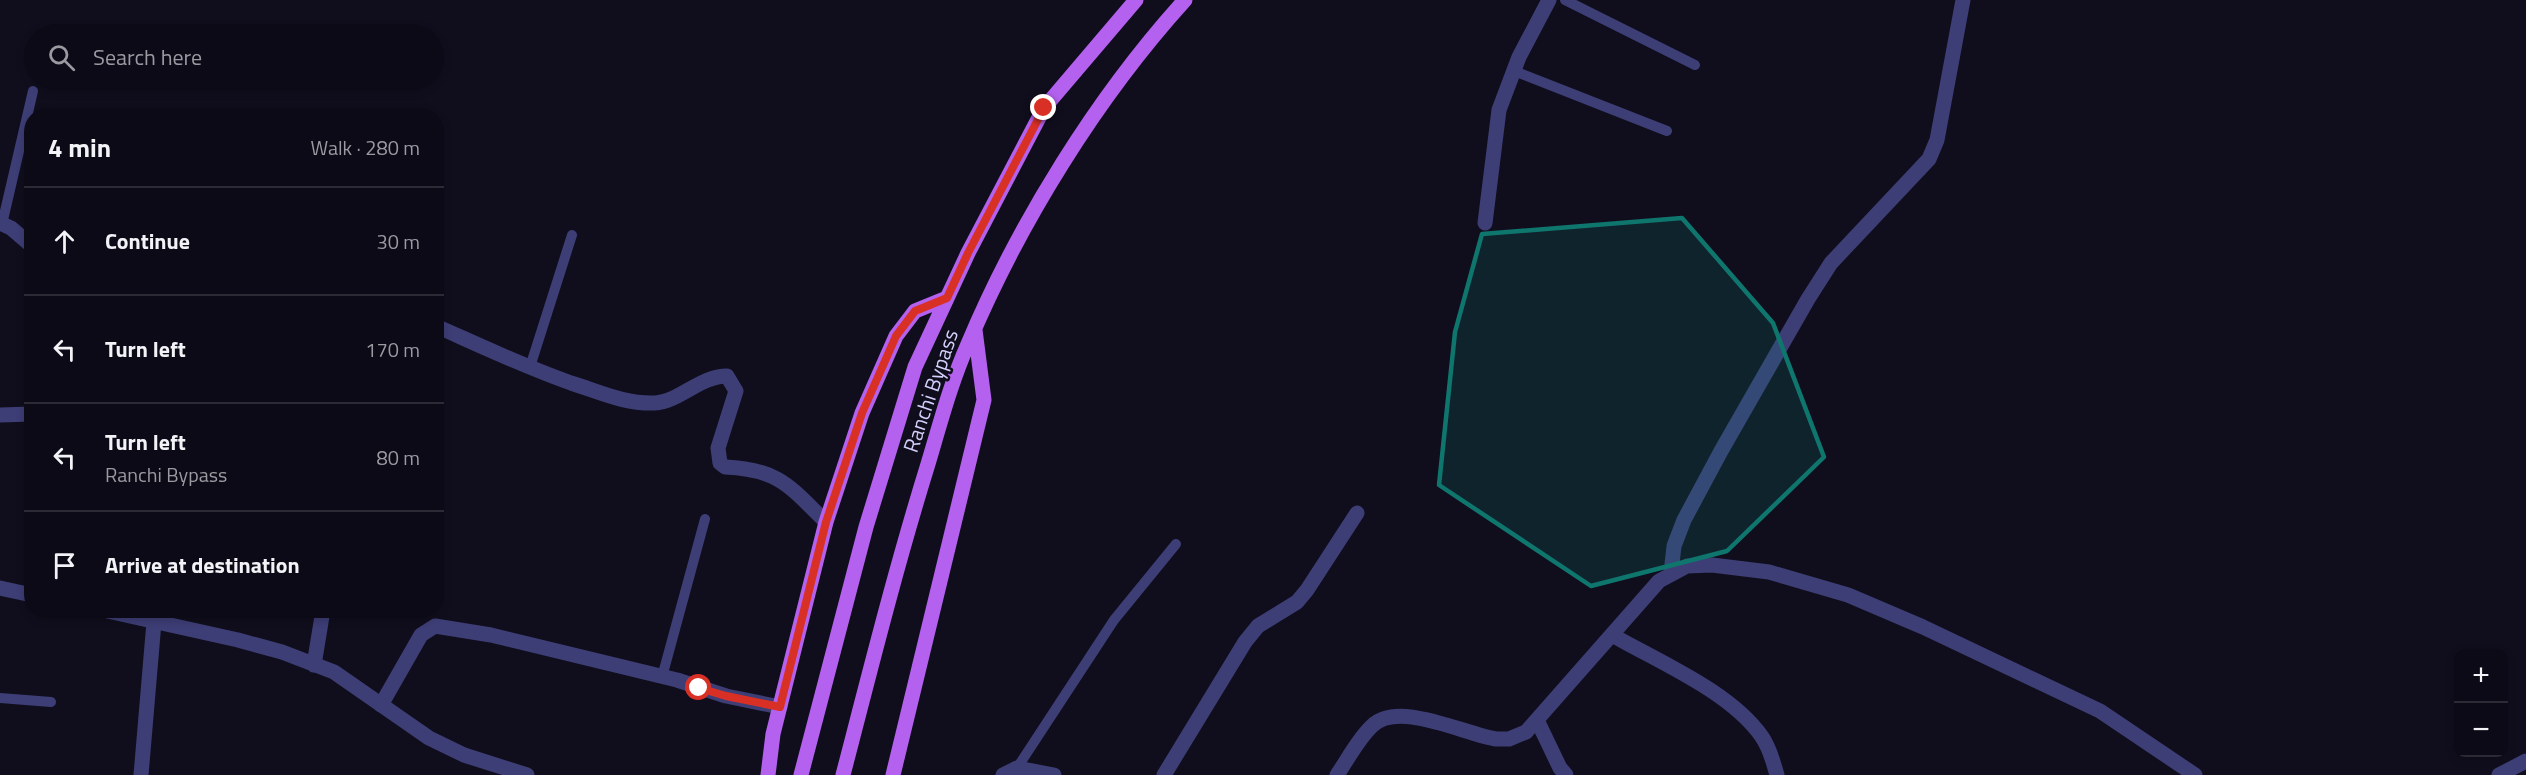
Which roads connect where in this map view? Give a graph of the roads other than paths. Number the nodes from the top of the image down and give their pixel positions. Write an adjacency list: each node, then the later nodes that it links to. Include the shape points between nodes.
1 (1136, 0): 16 (main road, Ranchi Bypass, via 1044,108)
2 (1185, 0): 18 (main road, Ranchi Bypass, via 1146,42 1072,146 1013,251)
3 (1549, 0): 7 (street)
4 (1565, 0): 6 (lane)
5 (1962, 0): 26 (street, via 1938,140 1929,159 1831,263 1808,299 1684,520 1674,546)
6 (1695, 65)
7 (1515, 71): 11 (lane); 13 (street, via 1499,110)
8 (33, 91): 9 (lane)
9 (29, 108)
10 (24, 128): 12 (lane)
11 (1667, 131)
12 (1, 223): 15 (street)
13 (1485, 223)
14 (572, 235): 19 (lane)
15 (24, 239)
16 (947, 298): 24 (main road, via 915,311 896,336 862,413); 45 (main road, Ranchi Bypass, via 915,367 866,527)
17 (444, 329): 19 (street)
18 (975, 330): 46 (main road, Ranchi Bypass, via 943,414 904,538); 47 (main road, via 984,400)
19 (530, 367): 24 (street, via 636,404 659,403 718,376 727,376 736,391 718,448 720,464 763,471 787,484)
20 (24, 414): 21 (street)
21 (0, 415)
22 (1357, 513): 49 (street, via 1297,602 1258,626 1245,642)
23 (705, 519): 34 (lane)
24 (826, 522): 38 (main road)
25 (1176, 544): 41 (lane, via 1114,620)
26 (1671, 573): 32 (street, via 1659,581); 53 (street, via 1687,566 1723,566 1769,572 1848,595 2100,711)
27 (0, 588): 28 (street)
28 (24, 593)
29 (137, 618): 31 (street)
30 (322, 618): 33 (street)
31 (154, 622): 33 (street, via 238,640); 42 (street)
32 (1612, 634): 39 (street); 52 (street, via 1731,703 1763,737)
33 (314, 664): 37 (street, via 334,672)
34 (662, 677): 37 (street, via 491,635 435,627 421,635); 38 (street)
35 (0, 698): 36 (lane)
36 (51, 702)
37 (381, 705): 43 (street, via 429,738 464,755)
38 (780, 707): 44 (main road, via 772,734)
39 (1537, 720): 50 (street, via 1526,732 1496,739 1411,716 1393,715 1371,726); 51 (street)
40 (2526, 761): 54 (street)
41 (1010, 772): 48 (street)
42 (141, 775)
43 (527, 775)
44 (768, 775)
45 (801, 775)
46 (843, 775)
47 (893, 775)
48 (1054, 775)
49 (1164, 775)
50 (1337, 775)
51 (1566, 775)
52 (1777, 775)
53 (2195, 775)
54 (2499, 775)

